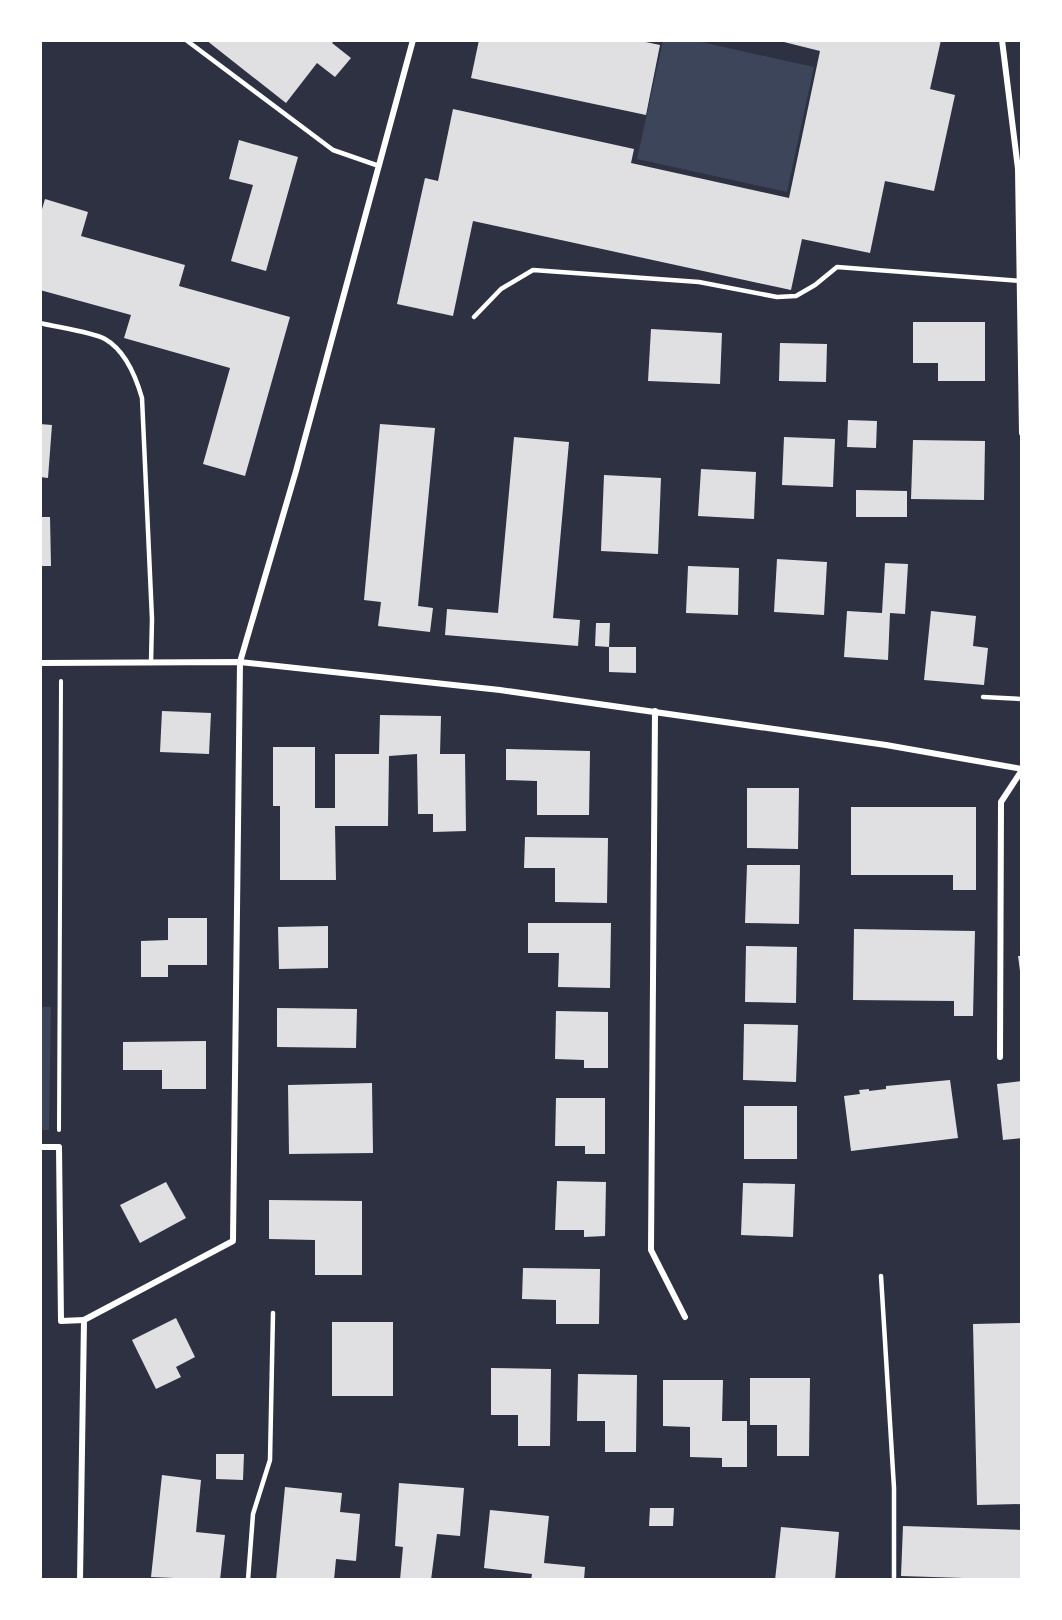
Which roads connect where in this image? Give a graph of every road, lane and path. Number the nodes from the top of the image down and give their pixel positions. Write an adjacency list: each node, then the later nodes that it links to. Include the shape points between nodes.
1 (186, 40): 4 (lane, via 333,150)
2 (413, 40): 4 (street)
3 (1002, 40): 5 (street, via 1018,170)
4 (379, 166): 9 (street)
5 (1021, 281): 6 (lane, via 837,267 796,296 777,297 699,282 533,270 501,290); 8 (street)
6 (474, 317)
7 (40, 323): 12 (lane, via 105,339 124,357 136,377 142,410)
8 (1022, 433)
9 (240, 662): 12 (street); 15 (street); 23 (street, via 233,1241)
10 (40, 663): 11 (street)
11 (61, 663): 12 (street); 19 (path)
12 (151, 663)
13 (983, 697): 14 (lane)
14 (1022, 699)
15 (655, 711): 16 (street); 22 (street, via 651,1250)
16 (1022, 769): 17 (street, via 1001,802)
17 (1000, 1057)
18 (40, 1147): 19 (street)
19 (59, 1147): 23 (street, via 61,1321)
20 (881, 1276): 26 (lane, via 894,1488)
21 (273, 1313): 25 (lane, via 270,1460 253,1514)
22 (685, 1317)
23 (84, 1320): 24 (street)
24 (80, 1580)
25 (248, 1580)
26 (894, 1580)

